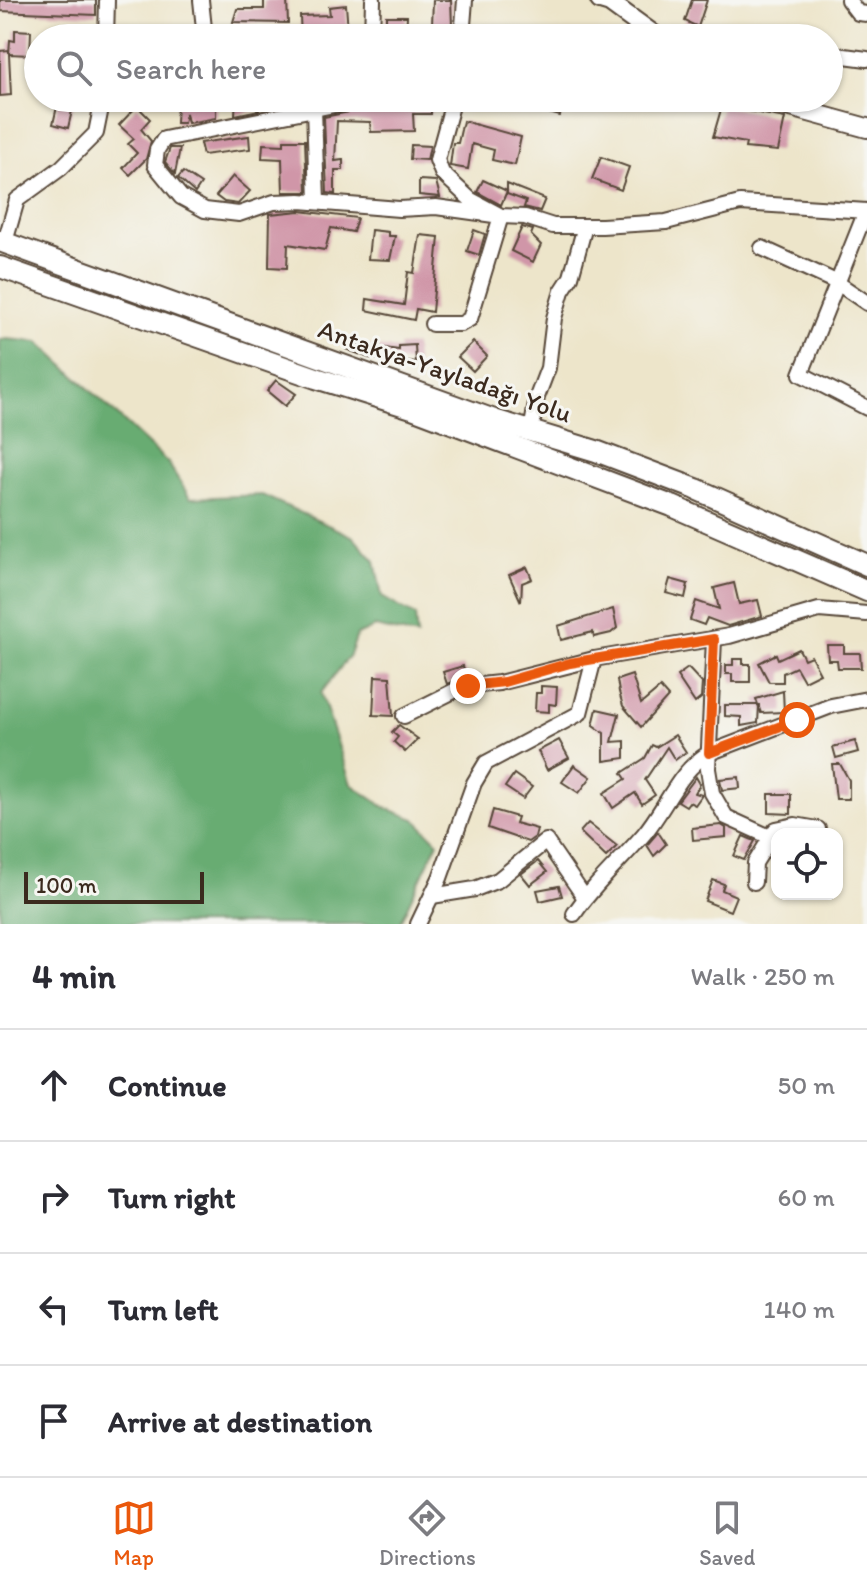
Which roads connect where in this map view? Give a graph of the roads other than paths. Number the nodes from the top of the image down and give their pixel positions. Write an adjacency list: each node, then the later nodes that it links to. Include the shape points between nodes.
1 (107, 0): 8 (street)
2 (201, 0): 9 (street)
3 (373, 0): 10 (street)
4 (465, 0): 11 (street)
5 (600, 0): 12 (main road)
6 (848, 0): 7 (street, via 858,13)
7 (867, 14)
8 (106, 24)
9 (204, 24)
10 (372, 24)
11 (463, 24)
12 (639, 24)
13 (843, 56): 14 (street)
14 (867, 59)
15 (100, 112): 25 (street, via 96,133 61,168 17,200)
16 (295, 112): 21 (street, via 164,139 155,165 181,197 205,210 239,214 274,202)
17 (314, 112): 21 (street)
18 (450, 112): 23 (street, via 437,160 442,173 471,200)
19 (809, 112): 20 (main road)
20 (867, 128)
21 (317, 202): 23 (street, via 436,207)
22 (867, 211): 24 (street, via 740,203 666,222); 28 (street)
23 (501, 216): 24 (street); 30 (street, via 470,319)
24 (585, 226): 32 (street, via 554,318 548,368)
25 (2, 242): 32 (highway, Antakya-Yayladağı Yolu)
26 (762, 248): 28 (street)
27 (0, 267): 34 (highway, Antakya-Yayladağı Yolu, via 412,408 672,506)
28 (836, 282): 29 (street); 31 (street, via 801,374)
29 (867, 303)
30 (432, 324)
31 (867, 408)
32 (531, 432): 33 (highway, Antakya-Yayladağı Yolu, via 696,489)
33 (867, 565)
34 (867, 591)
35 (867, 614): 36 (street, via 819,610)
36 (714, 639): 37 (street); 40 (street)
37 (594, 659): 39 (street, via 462,687); 45 (street, via 580,713 486,763)
38 (867, 699): 40 (street, via 831,706)
39 (404, 716)
40 (709, 753): 43 (street, via 710,785 720,811); 46 (street, via 689,767 664,810)
41 (780, 828): 42 (street)
42 (810, 828)
43 (770, 837): 44 (street, via 755,863)
44 (754, 882)
45 (432, 896): 46 (street, via 498,880 546,841); 48 (street)
46 (585, 898): 47 (street)
47 (574, 914)
48 (418, 924)

